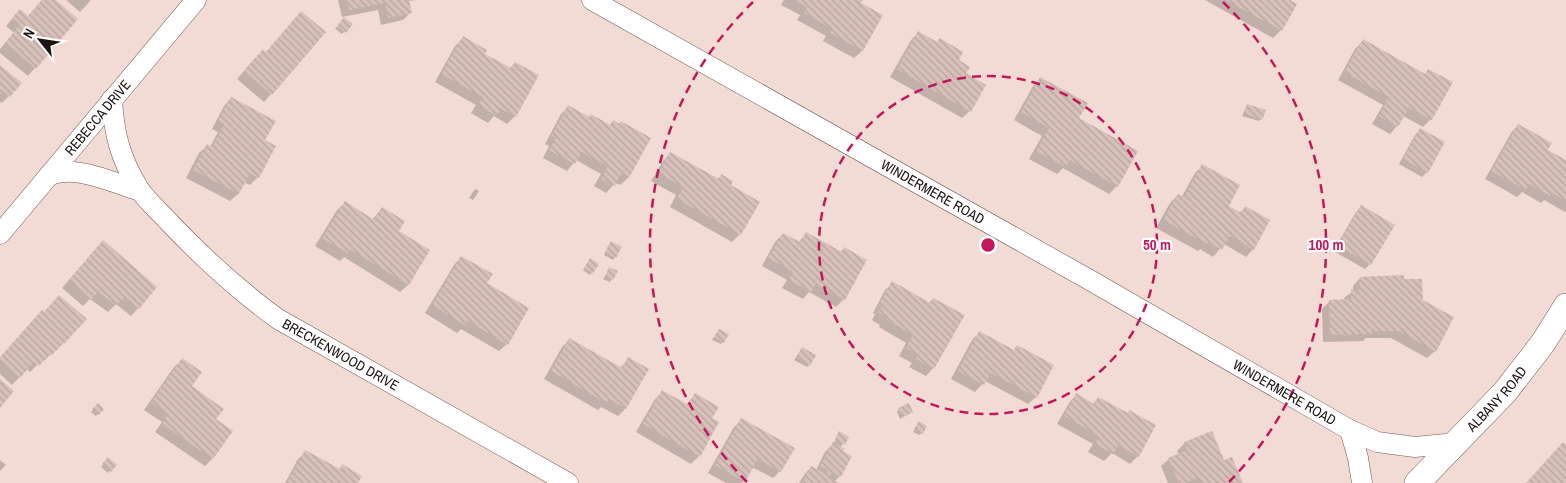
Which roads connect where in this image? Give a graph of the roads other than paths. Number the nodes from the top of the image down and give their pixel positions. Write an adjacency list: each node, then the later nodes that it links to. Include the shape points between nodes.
1 (196, 0): 3 (street, REBECCA DRIVE)
2 (592, 0): 8 (street, WINDERMERE ROAD)
3 (112, 99): 4 (street, REBECCA DRIVE); 5 (street, BRECKENWOOD DRIVE, via 118,144)
4 (49, 175): 5 (street, BRECKENWOOD DRIVE, via 80,173); 6 (street, REBECCA DRIVE)
5 (140, 191): 10 (street, BRECKENWOOD DRIVE, via 230,282 278,319)
6 (0, 234)
7 (1566, 306): 9 (street, ALBANY ROAD, via 1543,343 1505,392)
8 (1350, 430): 9 (street, WINDERMERE ROAD, via 1377,442 1415,447); 11 (street, WINDERMERE ROAD)
9 (1456, 443): 12 (street, ALBANY ROAD)
10 (568, 483)
11 (1362, 483)
12 (1417, 483)

